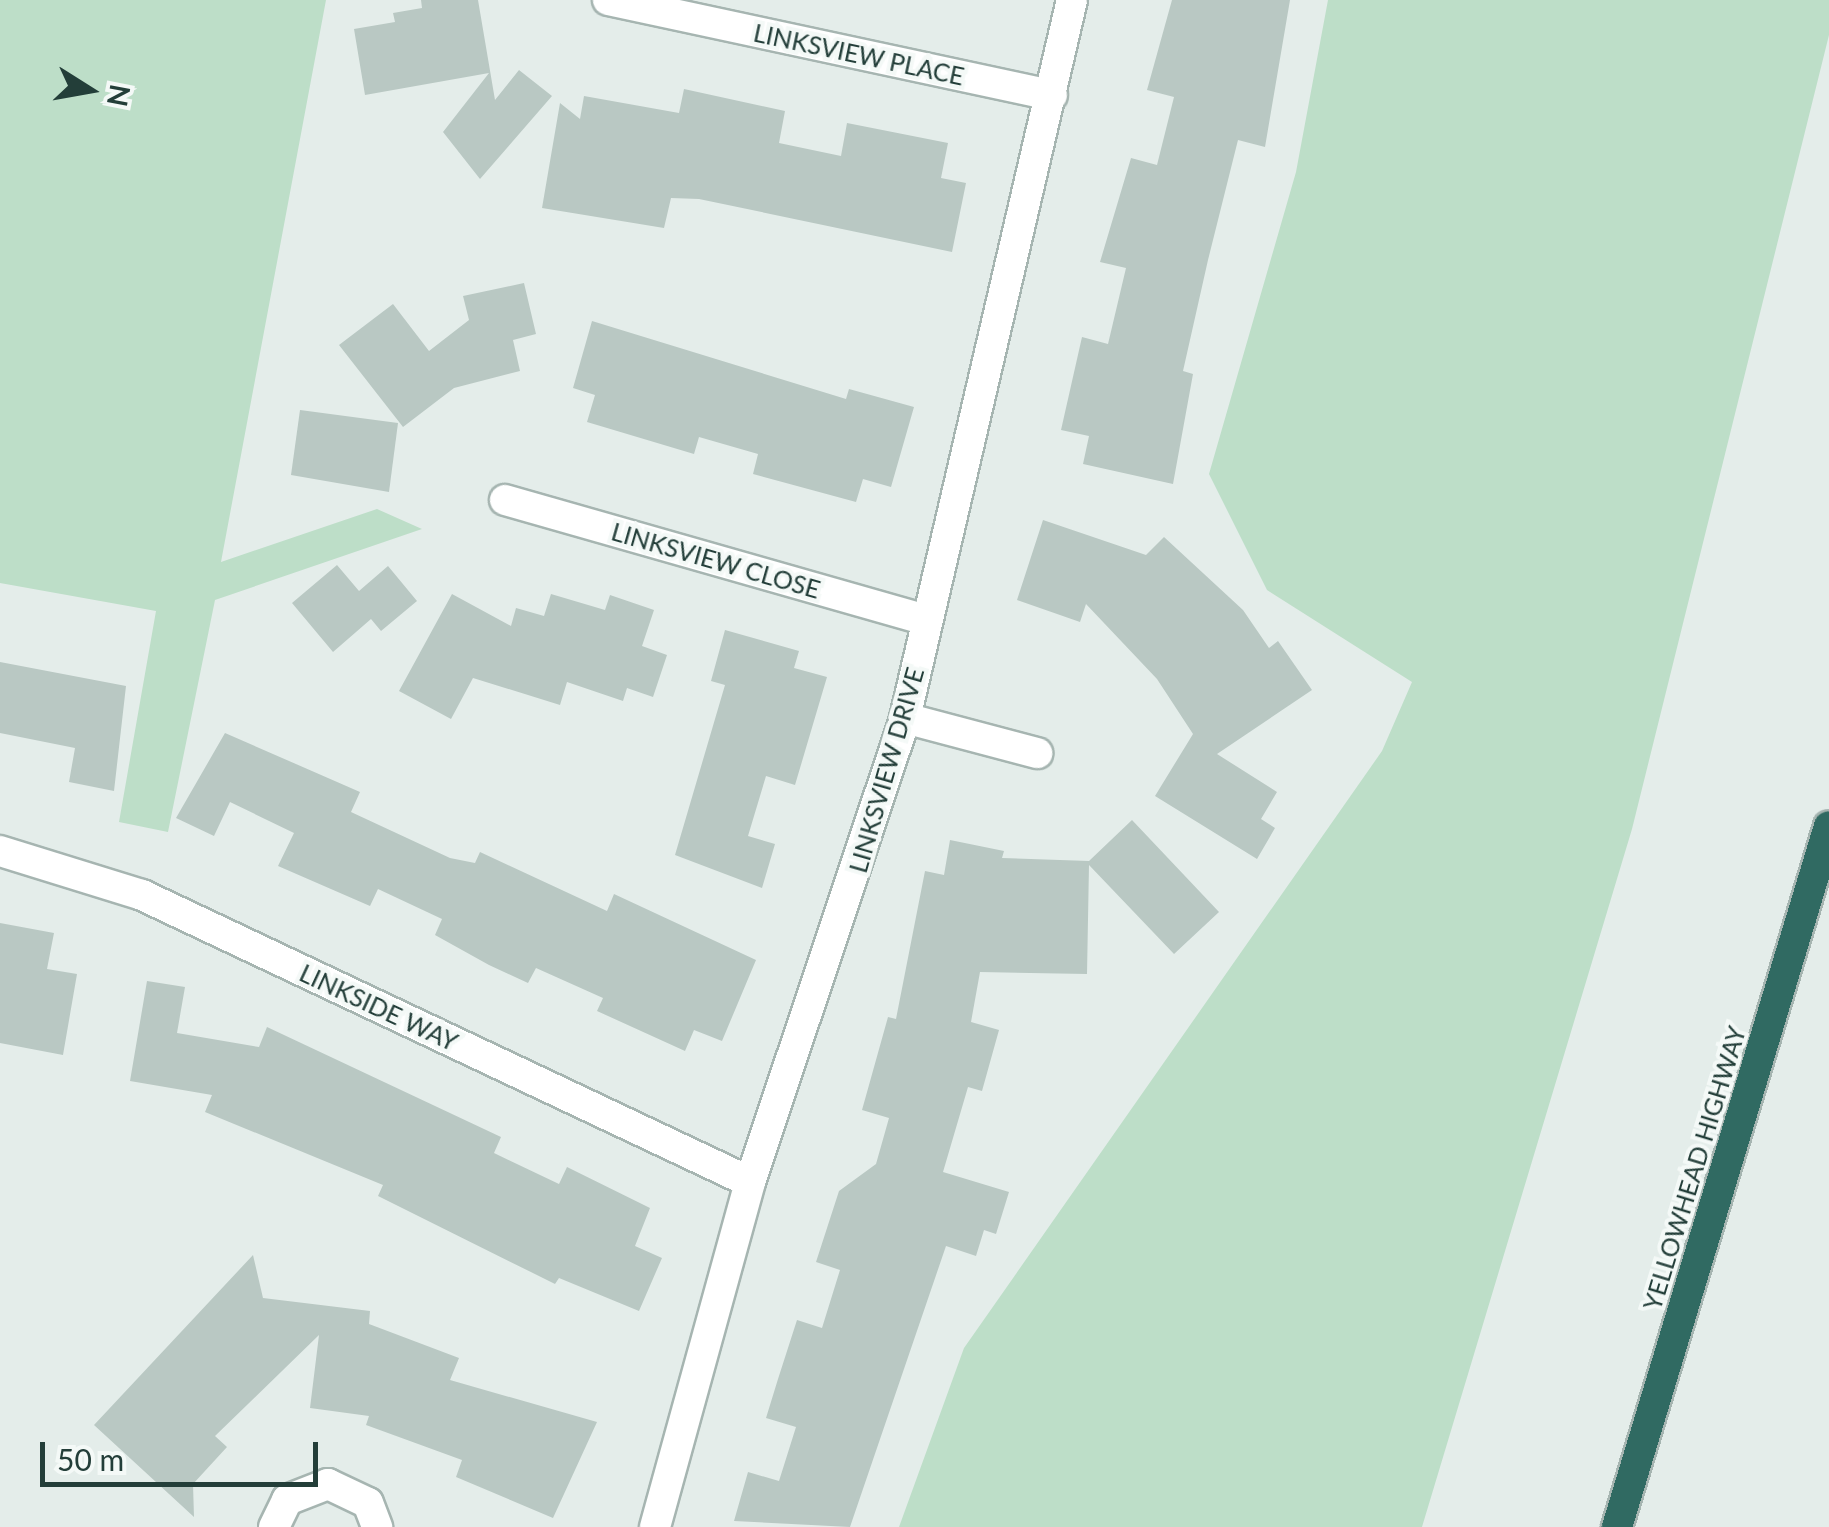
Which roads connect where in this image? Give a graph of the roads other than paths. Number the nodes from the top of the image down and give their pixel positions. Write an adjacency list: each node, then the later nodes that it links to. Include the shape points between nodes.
1 (608, 0): 3 (street, LINKSVIEW PLACE)
2 (1072, 0): 3 (street, LINKSVIEW DRIVE)
3 (1052, 94): 5 (street, LINKSVIEW DRIVE)
4 (504, 500): 5 (street, LINKSVIEW CLOSE)
5 (927, 620): 6 (street, LINKSVIEW DRIVE)
6 (906, 718): 7 (street); 10 (street, LINKSVIEW DRIVE)
7 (1037, 753)
8 (1829, 826): 14 (highway, YELLOWHEAD HIGHWAY)
9 (0, 851): 10 (street, LINKSIDE WAY, via 142,895)
10 (750, 1182): 13 (street, LINKSVIEW DRIVE)
11 (274, 1527): 12 (street, via 287,1500 328,1484 368,1503)
12 (377, 1527)
13 (655, 1527)
14 (1617, 1527)

